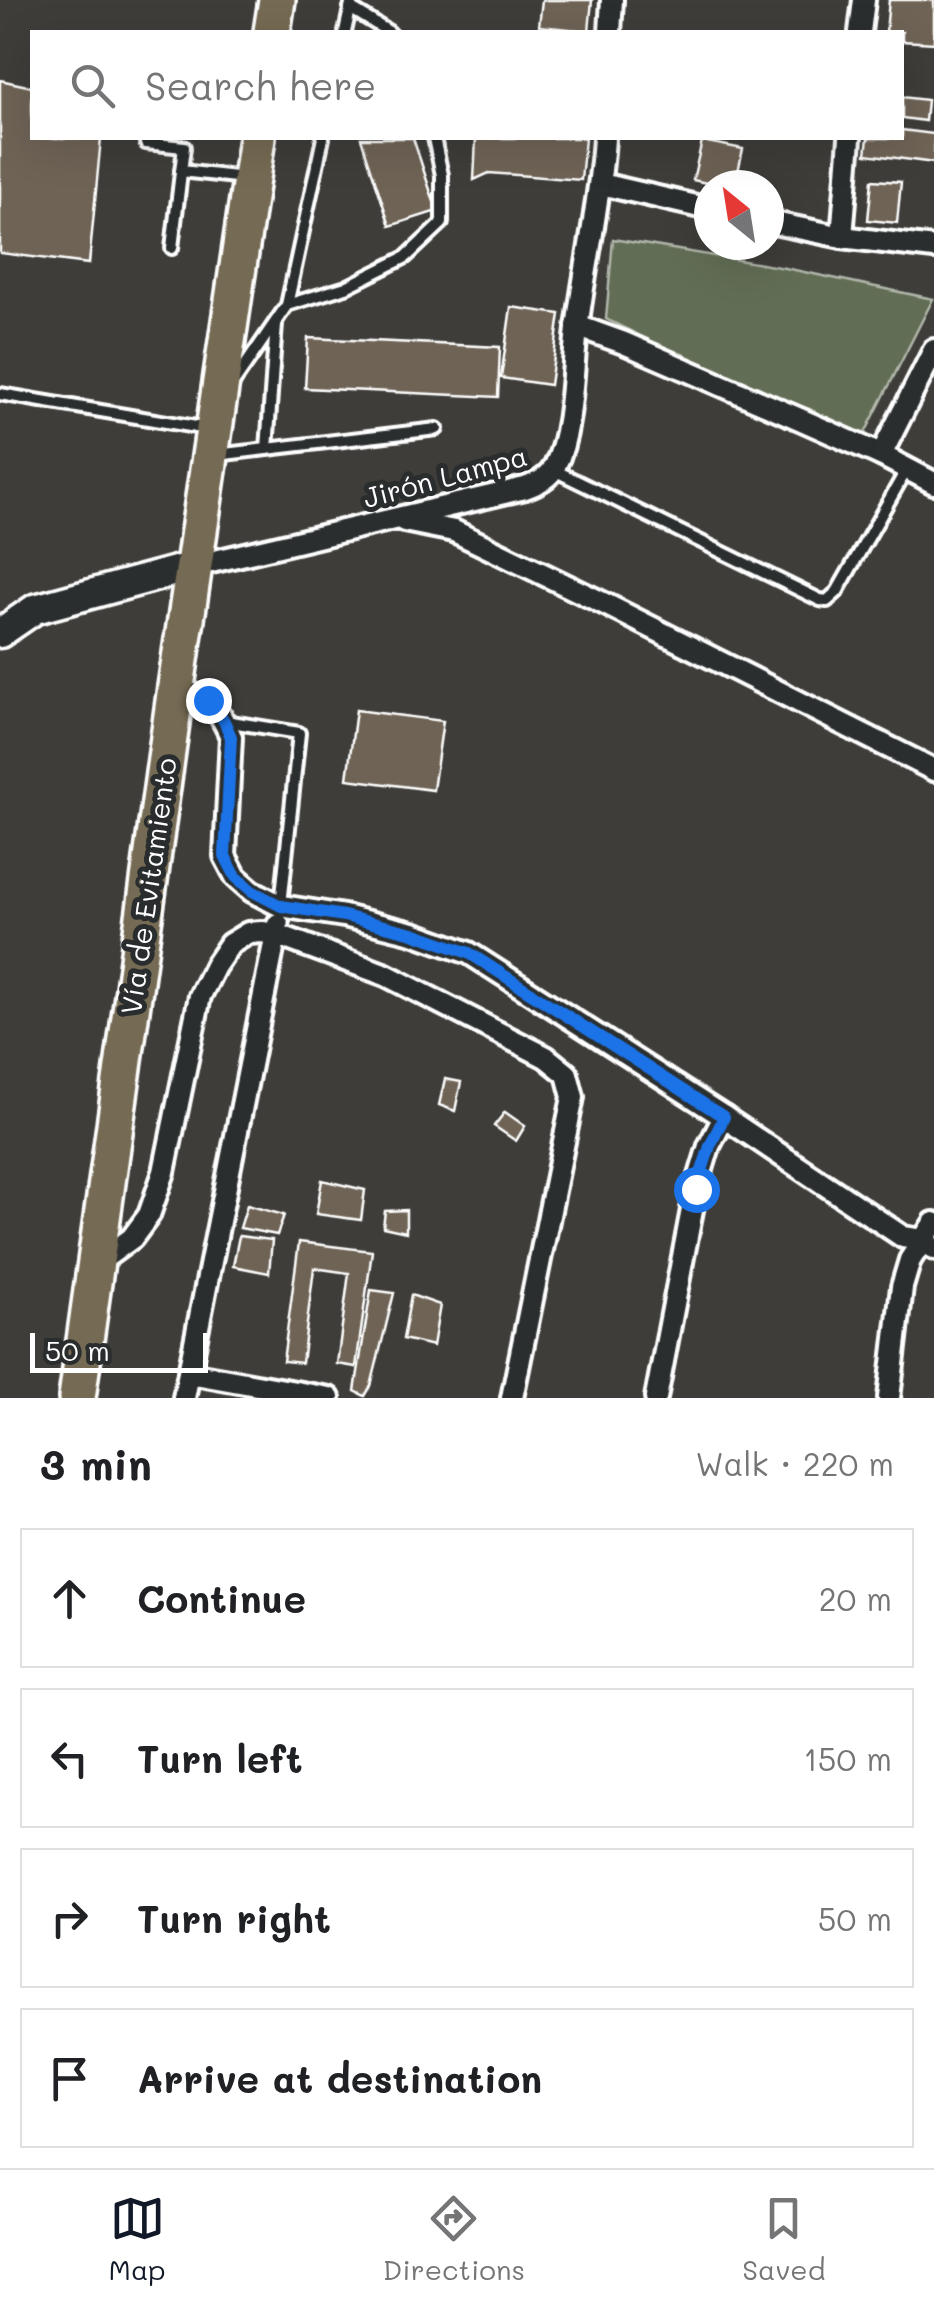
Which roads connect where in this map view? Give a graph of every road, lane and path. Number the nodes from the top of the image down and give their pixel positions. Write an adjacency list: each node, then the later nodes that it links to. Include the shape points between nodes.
1 (277, 0): 5 (highway)
2 (612, 0): 8 (street)
3 (864, 0): 9 (street)
4 (351, 4): 6 (lane); 7 (lane)
5 (272, 30)
6 (345, 30)
7 (385, 30)
8 (610, 30)
9 (860, 30)
10 (147, 140): 16 (lane, via 184,147)
11 (257, 140): 17 (highway, Vía de Evitamiento)
12 (323, 140): 24 (lane)
13 (434, 140): 24 (lane, via 442,223 406,257)
14 (604, 140): 18 (street, Jirón Lampa)
15 (850, 140): 21 (street)
16 (181, 171): 17 (lane); 22 (lane)
17 (251, 179): 30 (highway, Vía de Evitamiento)
18 (601, 184): 19 (street); 26 (street, Jirón Lampa)
19 (694, 206)
20 (784, 225): 21 (street)
21 (842, 236): 23 (street)
22 (172, 248)
23 (934, 248)
24 (287, 305): 25 (lane)
25 (276, 323): 30 (lane); 31 (lane)
26 (577, 326): 32 (street); 33 (street, Jirón Lampa, via 564,442)
27 (934, 350): 32 (street)
28 (0, 394): 30 (lane)
29 (437, 429): 31 (lane)
30 (214, 431): 31 (lane); 37 (highway, Vía de Evitamiento)
31 (268, 449)
32 (882, 455): 34 (street)
33 (554, 470): 34 (lane, via 827,601); 36 (street, Jirón Lampa, via 525,488)
34 (906, 470): 35 (street)
35 (934, 482)
36 (398, 519): 37 (street, Jirón Lampa); 41 (street, via 454,531)
37 (194, 566): 38 (main road, via 35,609); 39 (highway, Vía de Evitamiento)
38 (0, 633)
39 (176, 686): 40 (street, via 208,700); 46 (highway, Vía de Evitamiento)
40 (224, 721): 42 (street, via 231,737 225,856 236,877); 42 (lane, via 299,733)
41 (934, 770)
42 (281, 906): 43 (street); 44 (street, via 379,924 469,953)
43 (276, 934): 46 (street, via 248,932 215,966 200,996 164,1172 149,1214 132,1238); 47 (street); 51 (street, via 386,975 546,1056 568,1074 573,1097)
44 (724, 1117): 45 (street, via 904,1237); 52 (street, via 696,1189)
45 (930, 1237): 53 (street, via 910,1260 902,1287)
46 (95, 1266): 48 (highway, Vía de Evitamiento)
47 (188, 1373): 49 (street); 50 (street)
48 (77, 1398)
49 (184, 1398)
50 (328, 1398)
51 (512, 1398)
52 (656, 1398)
53 (889, 1398)

